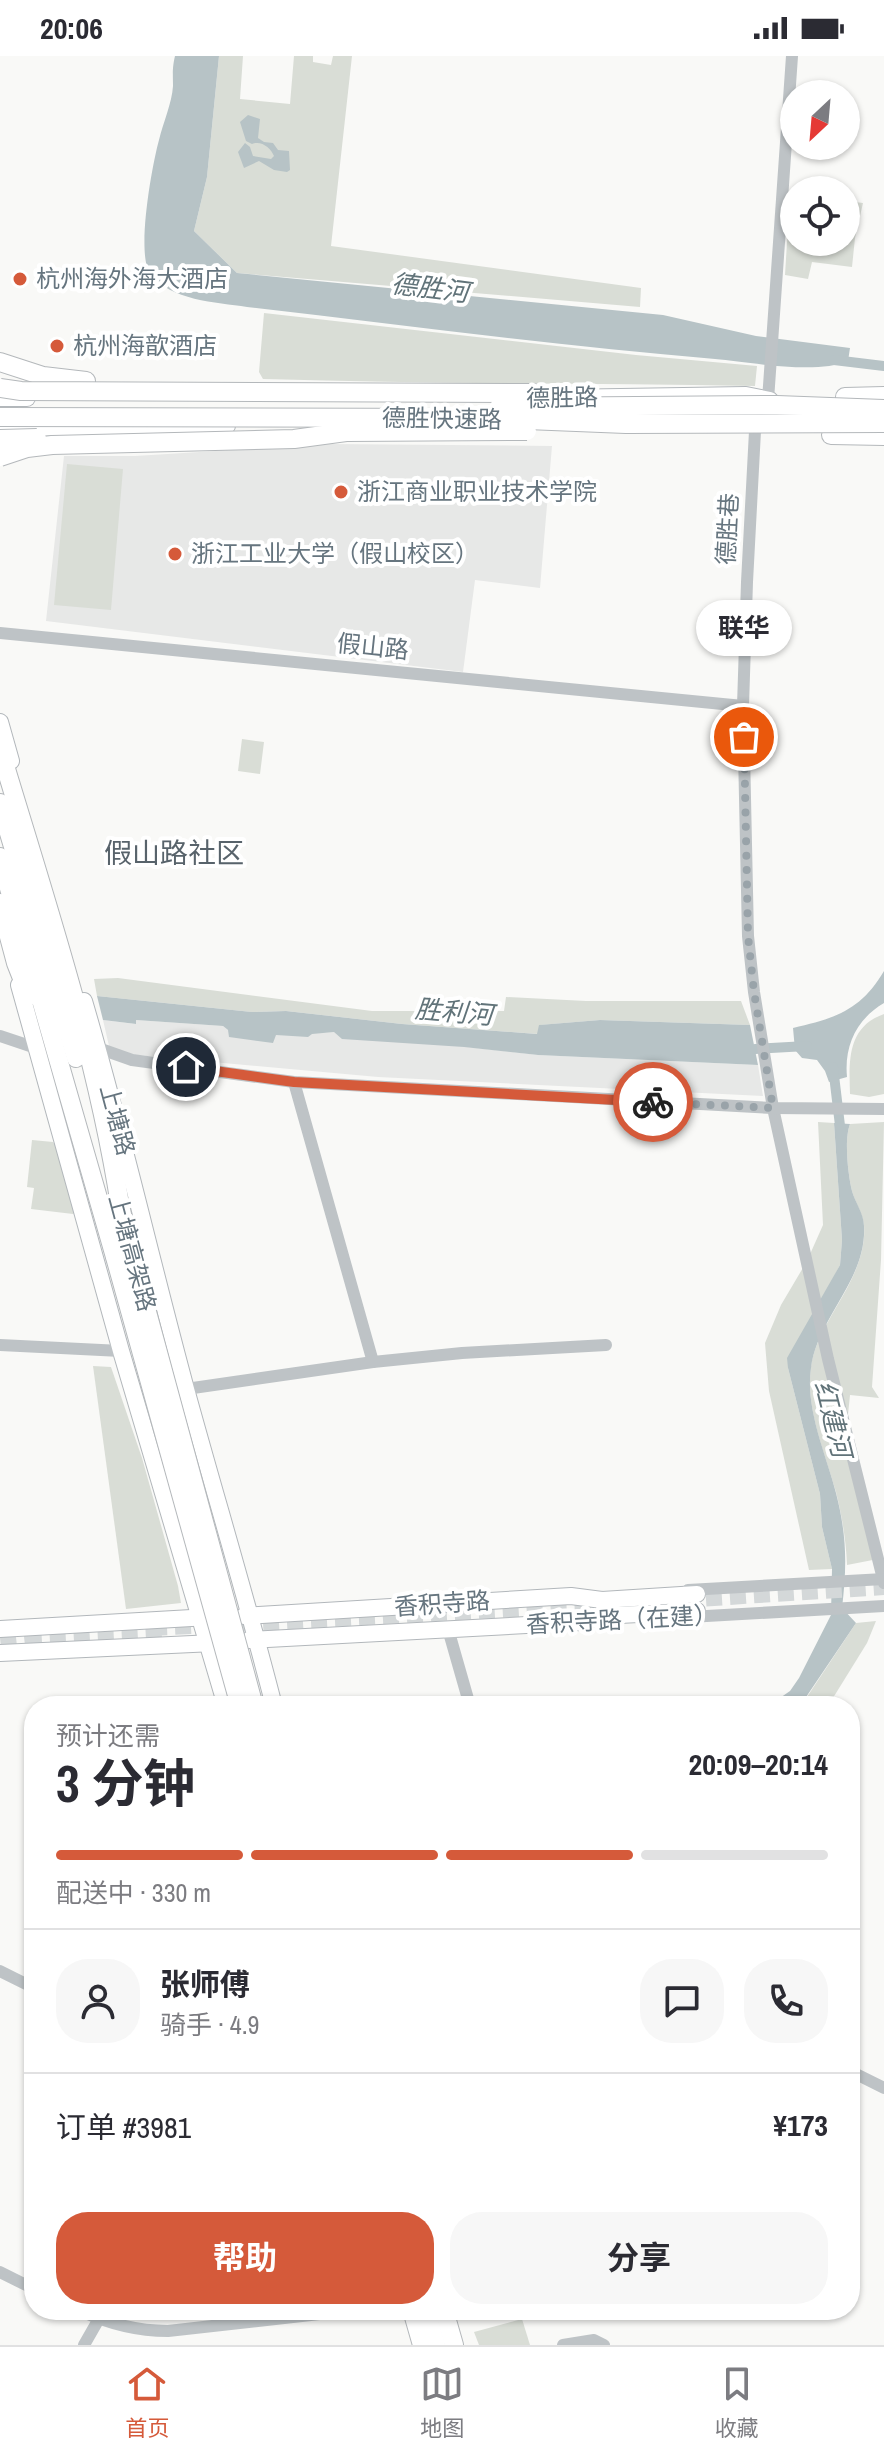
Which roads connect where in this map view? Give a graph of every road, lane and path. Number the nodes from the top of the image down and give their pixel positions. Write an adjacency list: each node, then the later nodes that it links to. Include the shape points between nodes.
1 (792, 56): 7 (street)
2 (0, 362): 4 (highway, bridge, via 65,380 262,383)
3 (0, 388): 4 (highway, bridge)
4 (365, 392): 10 (highway, bridge, via 533,393)
5 (884, 396): 7 (highway, bridge)
6 (0, 398): 7 (main road, 德胜路, via 746,395)
7 (772, 403): 8 (main road, 德胜路); 10 (highway, 德胜快速路, bridge); 11 (highway, 德胜快速路, bridge); 15 (street)
8 (884, 403)
9 (0, 406): 10 (highway, 德胜快速路, bridge)
10 (582, 407)
11 (884, 409)
12 (0, 417): 14 (highway, 德胜快速路, bridge, via 480,418)
13 (884, 423): 15 (highway, 德胜快速路, bridge)
14 (626, 424): 15 (highway, 德胜快速路, bridge); 18 (highway, bridge, via 567,430)
15 (746, 427): 16 (main road, 德胜路); 17 (main road, 德胜路); 19 (highway, bridge); 23 (street, 德胜巷)
16 (0, 428)
17 (884, 430)
18 (346, 432): 20 (highway, bridge); 21 (highway, bridge, via 294,439 52,445)
19 (884, 436)
20 (0, 439)
21 (0, 457)
22 (0, 633): 23 (street, 假山路)
23 (743, 706): 34 (street, 德胜巷, via 748,936)
24 (0, 722): 32 (main road, 上塘路)
25 (0, 749): 37 (highway, via 103,1111)
26 (0, 803): 37 (highway, 上塘高架路)
27 (0, 857): 36 (highway, 上塘高架路)
28 (0, 903): 36 (highway)
29 (0, 918): 31 (main road)
30 (0, 1036): 31 (street)
31 (36, 1048): 40 (main road)
32 (98, 1048): 33 (street, via 132,1060); 42 (main road, 上塘路)
33 (294, 1082): 34 (street); 41 (street)
34 (773, 1108): 35 (street); 43 (street, 德胜巷)
35 (880, 1109)
36 (98, 1198): 55 (highway, 上塘高架路, bridge)
37 (120, 1205): 56 (highway, 上塘高架路, bridge)
38 (0, 1345): 40 (street)
39 (606, 1345): 41 (street)
40 (121, 1351): 47 (main road)
41 (373, 1362): 42 (street)
42 (186, 1389): 46 (main road, 上塘路)
43 (884, 1580): 44 (street, 香积寺路)
44 (571, 1596): 46 (main road, 香积寺路); 48 (main road, via 697,1602)
45 (884, 1606): 48 (street, 香积寺路（在建）)
46 (251, 1616): 47 (main road, 香积寺路); 51 (main road, 上塘路)
47 (198, 1617): 49 (main road, 香积寺路); 52 (main road)
48 (582, 1622): 50 (main road, 香积寺路（在建）)
49 (0, 1629)
50 (448, 1629): 51 (main road, 香积寺路（在建）); 58 (street)
51 (258, 1640): 52 (main road); 57 (main road, 上塘路)
52 (207, 1643): 53 (main road); 54 (main road)
53 (0, 1653)
54 (223, 1696)
55 (237, 1696)
56 (251, 1696)
57 (272, 1696)
58 (467, 1696)
59 (0, 1971): 60 (street)
60 (24, 1983)
61 (860, 2076): 62 (street)
62 (884, 2088)
63 (0, 2272): 64 (street)
64 (24, 2284)
65 (98, 2320): 73 (street)
66 (114, 2320): 67 (street, via 141,2331 168,2331)
67 (266, 2320)
68 (410, 2320): 72 (highway)
69 (435, 2320): 74 (highway)
70 (437, 2320): 75 (main road)
71 (440, 2320): 76 (highway)
72 (416, 2343)
73 (84, 2345)
74 (436, 2345)
75 (445, 2345)
76 (454, 2345)
77 (563, 2345): 78 (street, via 594,2340)
78 (604, 2345)

